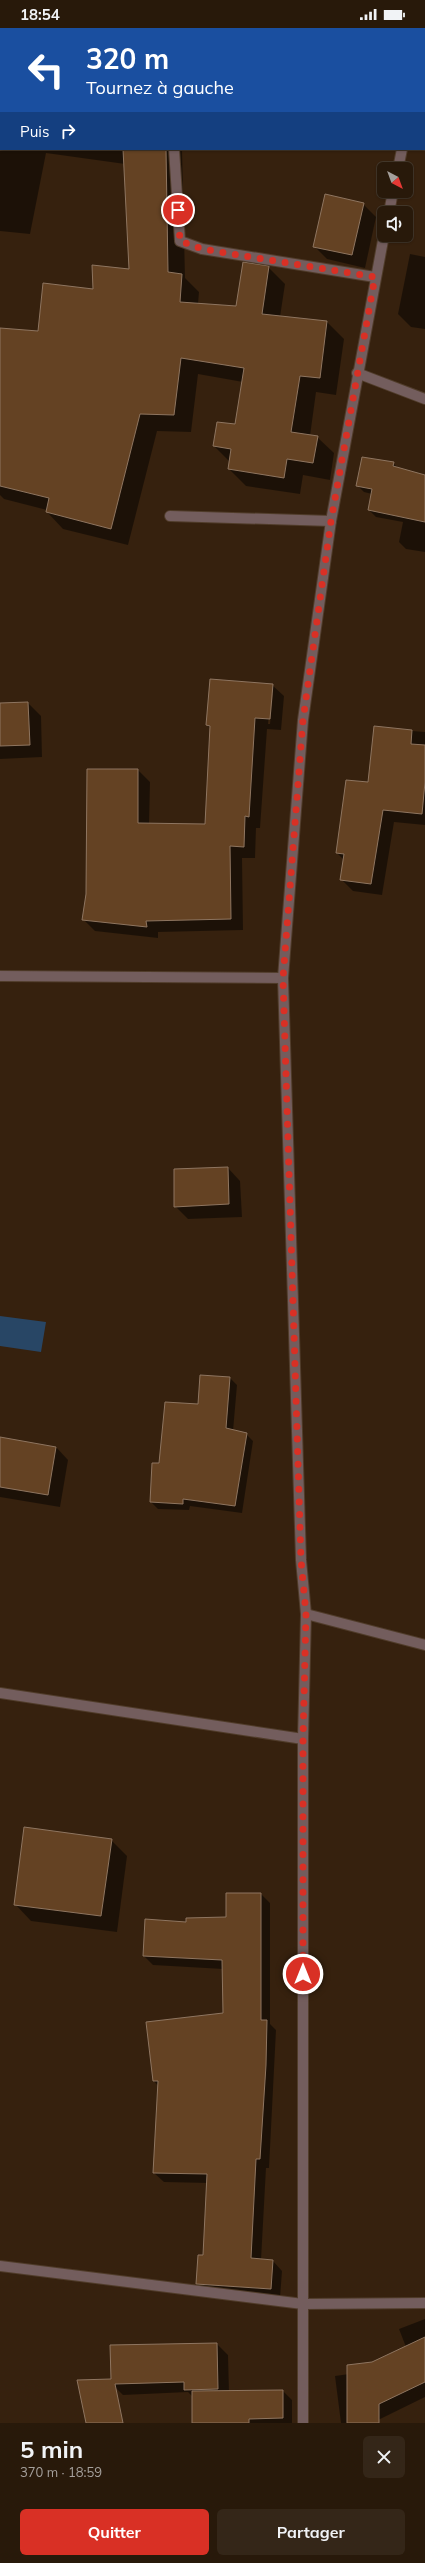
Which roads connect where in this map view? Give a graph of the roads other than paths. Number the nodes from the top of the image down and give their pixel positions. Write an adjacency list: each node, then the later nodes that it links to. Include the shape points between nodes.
1 (174, 150): 5 (street, via 180,241 202,249)
2 (402, 150): 3 (street)
3 (399, 162)
4 (382, 242): 5 (street)
5 (375, 277): 6 (street)
6 (357, 373): 7 (street); 9 (street)
7 (425, 399)
8 (170, 516): 9 (street)
9 (331, 521): 11 (street, via 303,720)
10 (0, 976): 11 (street)
11 (283, 978): 12 (street, via 301,1544)
12 (306, 1614): 13 (street); 15 (street)
13 (425, 1645)
14 (0, 1693): 15 (street)
15 (303, 1739): 18 (street)
16 (0, 2266): 18 (street)
17 (425, 2303): 18 (street)
18 (303, 2304): 19 (street)
19 (303, 2423)

